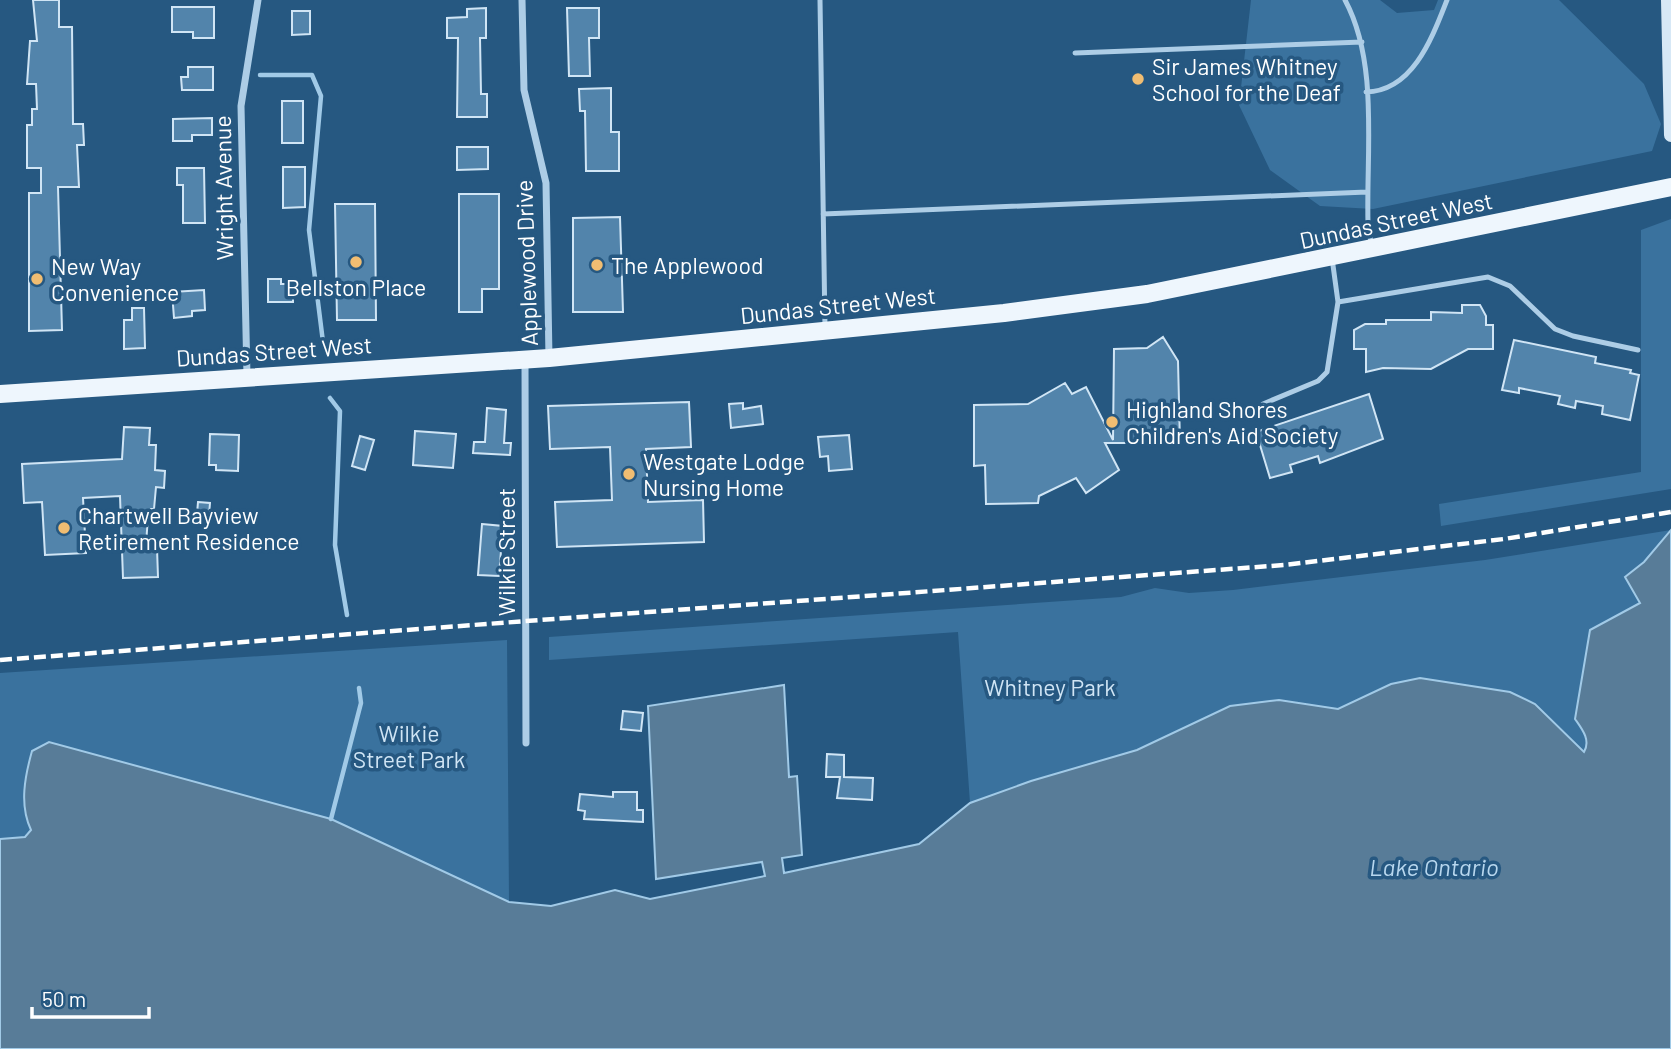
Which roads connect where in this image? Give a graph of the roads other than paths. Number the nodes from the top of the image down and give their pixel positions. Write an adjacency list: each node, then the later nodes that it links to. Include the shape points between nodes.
1 (258, 0): 21 (street, Wright Avenue, via 240,106)
2 (523, 0): 19 (street, Applewood Drive, via 524,90 546,183)
3 (820, 0): 13 (lane)
4 (1345, 0): 7 (lane)
5 (1447, 0): 9 (lane, via 1419,60 1403,79 1392,87)
6 (1668, 0): 10 (street)
7 (1362, 41): 8 (lane); 9 (lane)
8 (1076, 53)
9 (1366, 92): 12 (lane)
10 (1671, 135)
11 (1671, 187): 14 (main road, Dundas Street West)
12 (1367, 191): 13 (lane); 14 (lane)
13 (823, 215): 17 (lane)
14 (1372, 250): 15 (main road, Dundas Street West)
15 (1332, 258): 16 (lane); 17 (main road, Dundas Street West, via 1147,294)
16 (1338, 302): 18 (lane, via 1488,277 1510,286 1555,329); 23 (lane, via 1327,372 1318,381)
17 (825, 331): 19 (main road, Dundas Street West)
18 (1638, 350)
19 (549, 358): 20 (main road, Dundas Street West)
20 (525, 360): 21 (main road, Dundas Street West); 24 (street, Wilkie Street)
21 (247, 377): 22 (main road, Dundas Street West)
22 (0, 394)
23 (1263, 404)
24 (526, 743)

